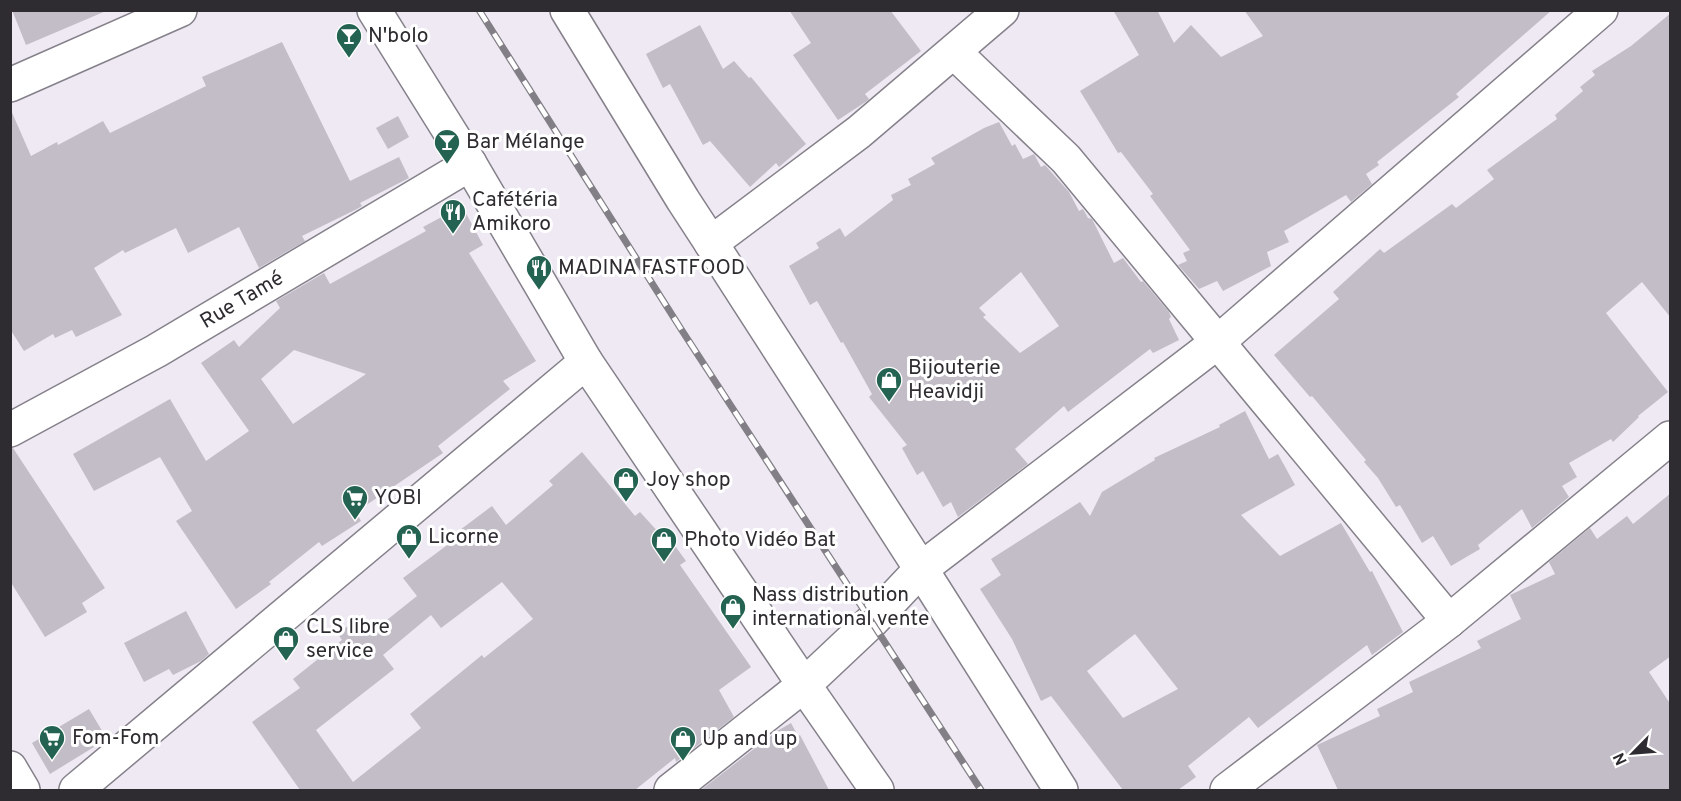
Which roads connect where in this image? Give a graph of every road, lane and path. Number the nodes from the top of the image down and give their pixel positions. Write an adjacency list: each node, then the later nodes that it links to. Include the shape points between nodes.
1 (180, 10): 7 (street)
2 (374, 10): 8 (street)
3 (567, 10): 9 (street)
4 (1601, 10): 10 (street)
5 (990, 15): 6 (street)
6 (954, 52): 9 (street, via 859,132); 10 (street, via 1066,159)
7 (10, 85)
8 (470, 164): 11 (street); 12 (street, Rue Tamé, via 156,351)
9 (711, 243): 14 (street)
10 (1219, 341): 14 (street); 15 (street)
11 (586, 362): 16 (street); 19 (street)
12 (10, 430)
13 (1671, 438): 15 (street)
14 (921, 569): 16 (street); 22 (street)
15 (1449, 621): 23 (street)
16 (804, 685): 20 (street); 21 (street)
17 (10, 768): 18 (street)
18 (23, 790)
19 (76, 790)
20 (672, 790)
21 (877, 790)
22 (1061, 790)
23 (1227, 790)

